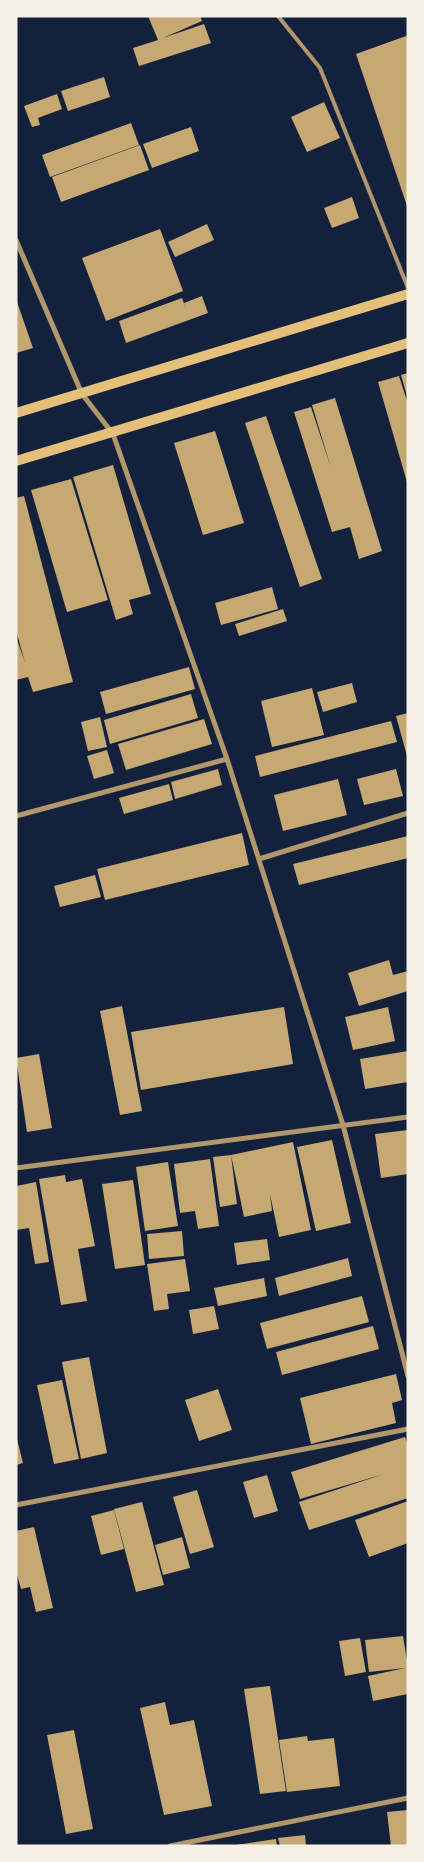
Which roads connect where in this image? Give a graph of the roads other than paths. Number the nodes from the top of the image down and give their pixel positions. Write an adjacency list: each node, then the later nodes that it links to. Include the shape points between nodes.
1 (278, 16): 3 (lane, via 320,68)
2 (16, 240): 6 (street)
3 (408, 288)
4 (408, 294): 6 (main road)
5 (408, 343): 8 (main road)
6 (82, 394): 7 (main road); 8 (street)
7 (16, 413)
8 (112, 434): 9 (main road); 10 (street)
9 (16, 462)
10 (227, 759): 12 (street); 13 (street)
11 (408, 813): 13 (street)
12 (16, 816)
13 (260, 859): 15 (street)
14 (408, 1117): 15 (street)
15 (343, 1125): 16 (street); 17 (street)
16 (16, 1168)
17 (408, 1376)
18 (408, 1429): 19 (street)
19 (16, 1505)
20 (408, 1798): 21 (street)
21 (170, 1846)

